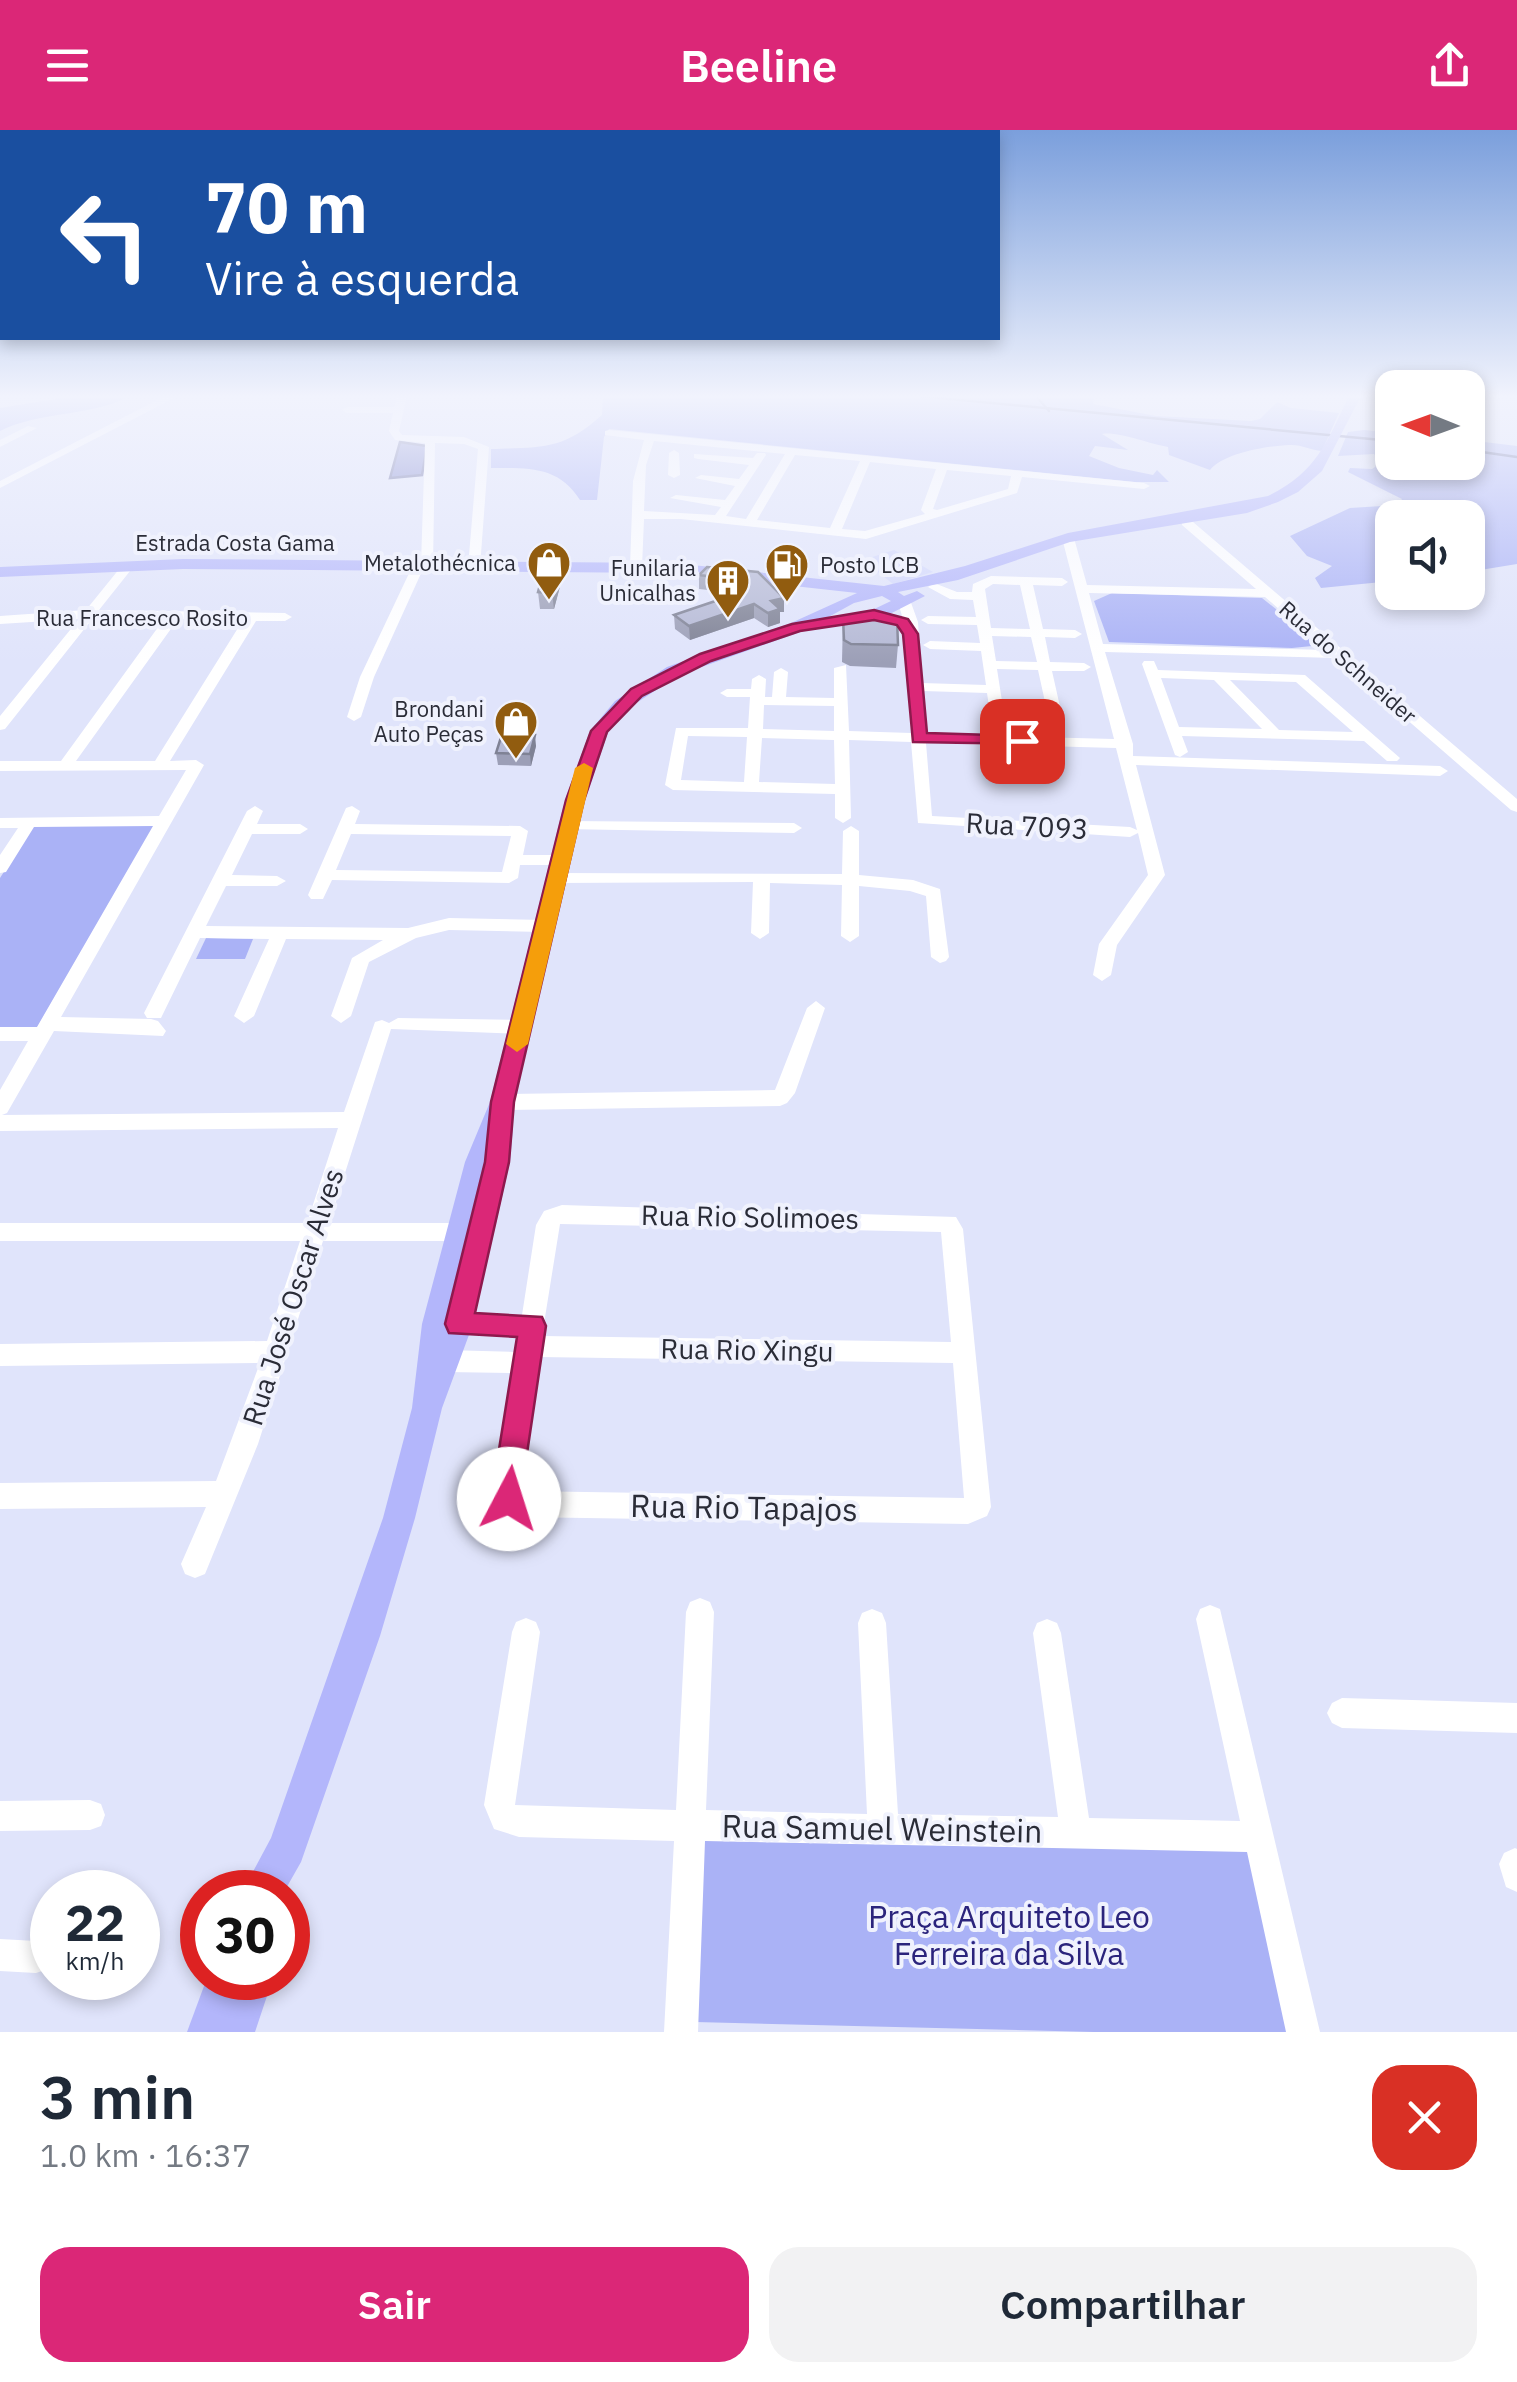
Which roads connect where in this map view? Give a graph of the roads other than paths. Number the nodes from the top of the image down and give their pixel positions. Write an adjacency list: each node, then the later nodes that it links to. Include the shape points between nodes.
1 (427, 485): 22 (street)
2 (481, 485): 23 (street)
3 (640, 485): 15 (street)
4 (741, 485): 13 (street)
5 (772, 485): 18 (street)
6 (855, 485): 19 (street)
7 (937, 485): 14 (street, via 928,510)
8 (1014, 485): 14 (street, via 1013,491)
9 (1131, 485): 11 (street)
10 (1302, 485): 17 (main road, via 1260,504)
11 (1144, 486)
12 (676, 499): 13 (street)
13 (728, 504): 16 (street)
14 (935, 514): 19 (street, via 866,535)
15 (640, 515): 16 (street); 24 (street)
16 (718, 520): 18 (street)
17 (1183, 520): 20 (main road); 33 (street, Rua do Schneider)
18 (749, 524): 19 (street)
19 (834, 533)
20 (1068, 538): 25 (main road); 31 (street)
21 (128, 566): 22 (main road, Estrada Costa Gama); 26 (main road, Estrada Costa Gama); 37 (street)
22 (422, 566): 23 (main road, Estrada Costa Gama); 68 (street)
23 (474, 567): 24 (main road, Estrada Costa Gama)
24 (636, 567): 29 (main road, Estrada Costa Gama)
25 (964, 571): 30 (main road); 32 (main road)
26 (0, 572)
27 (1026, 581): 28 (street); 34 (street, via 991,580 978,586); 46 (street)
28 (1062, 582)
29 (828, 586): 32 (main road, Estrada Costa Gama); 35 (main road, Estrada Costa Gama)
30 (934, 587): 34 (street); 36 (main road)
31 (1082, 589): 33 (street); 50 (street)
32 (877, 590): 35 (main road); 36 (main road)
33 (1268, 593): 52 (street, Rua do Schneider)
34 (979, 596): 45 (street)
35 (848, 600): 39 (main road, Estrada Costa Gama, via 850,612); 44 (main road)
36 (905, 603): 39 (main road); 47 (street)
37 (88, 614): 38 (street, Rua Francesco Rosito); 42 (street, Rua Francesco Rosito); 69 (street)
38 (174, 615): 40 (street, Rua Francesco Rosito); 85 (street)
39 (874, 615): 44 (main road); 47 (street, via 902,622)
40 (252, 616): 41 (street, Rua Francesco Rosito); 83 (street)
41 (285, 617)
42 (0, 620)
43 (928, 620): 45 (street)
44 (797, 627): 95 (main road, via 673,672 621,704 590,750)
45 (985, 633): 46 (street); 49 (street); 54 (street)
46 (1038, 633): 48 (street); 55 (street)
47 (911, 634): 62 (street)
48 (1075, 634)
49 (930, 646)
50 (1098, 648): 51 (street); 80 (street)
51 (1269, 652): 52 (street); 61 (street)
52 (1338, 654): 89 (street, Rua do Schneider)
53 (1146, 655): 59 (street)
54 (990, 665): 55 (street); 63 (street)
55 (1045, 666): 56 (street); 72 (street)
56 (1084, 667)
57 (841, 668): 67 (street)
58 (781, 672): 66 (street)
59 (1153, 674): 60 (street); 75 (street)
60 (1218, 676): 61 (street); 76 (street)
61 (1281, 677): 78 (street, via 1300,678)
62 (916, 687): 63 (street); 79 (street)
63 (993, 690): 71 (street)
64 (759, 691): 65 (street); 66 (street); 74 (street)
65 (727, 692)
66 (780, 701): 67 (street)
67 (842, 702): 77 (street)
68 (354, 717)
69 (0, 726)
70 (936, 726): 71 (street)
71 (999, 727): 72 (street)
72 (1058, 728): 73 (street)
73 (1099, 730)
74 (756, 732): 77 (street); 87 (street); 87 (street, via 681,731 673,785)
75 (1181, 732): 76 (street); 81 (street)
76 (1275, 734): 78 (street)
77 (842, 735): 79 (street); 88 (street)
78 (1368, 737): 82 (street)
79 (919, 738): 80 (street); 100 (street, Rua 7093, via 924,820)
80 (1127, 752): 86 (street); 117 (street, via 1157,875 1108,944)
81 (1180, 752)
82 (1392, 758)
83 (160, 765): 85 (street); 92 (street, via 196,765)
84 (0, 766): 85 (street)
85 (65, 766)
86 (1440, 771)
87 (752, 787): 88 (street)
88 (842, 789): 106 (street)
89 (1517, 808)
90 (255, 811): 97 (street)
91 (352, 811): 99 (street)
92 (163, 822): 94 (street); 122 (street)
93 (0, 823): 94 (street)
94 (29, 823): 102 (street)
95 (569, 826): 96 (street); 103 (main road)
96 (794, 828)
97 (246, 829): 98 (street); 107 (street)
98 (300, 829)
99 (344, 829): 101 (street, via 520,831); 104 (street)
100 (1130, 832)
101 (513, 860): 103 (street); 104 (street, via 509,878)
102 (0, 868)
103 (558, 869): 105 (street); 110 (main road)
104 (326, 875): 109 (street)
105 (762, 878): 106 (street); 113 (street)
106 (850, 878): 115 (street); 116 (street, via 930,889)
107 (220, 880): 108 (street); 111 (street)
108 (277, 881)
109 (317, 896)
110 (544, 926): 114 (street, via 449,924); 121 (main road)
111 (194, 932): 112 (street); 122 (street, via 151,1026)
112 (280, 933): 114 (street); 119 (street)
113 (760, 933)
114 (410, 934): 120 (street, via 362,958)
115 (850, 936)
116 (940, 957)
117 (1102, 975)
118 (816, 1008): 124 (street, via 780,1098)
119 (244, 1016)
120 (341, 1016)
121 (522, 1028): 124 (main road); 126 (street, Rua José Oscar Alves, via 390,1026)
122 (45, 1029): 123 (street); 125 (street)
123 (0, 1034)
124 (502, 1102): 130 (main road, via 497,1162)
125 (0, 1108)
126 (350, 1120): 127 (street); 128 (street, Rua José Oscar Alves)
127 (0, 1123)
128 (316, 1229): 129 (street); 130 (street); 133 (street, Rua José Oscar Alves)
129 (0, 1232)
130 (470, 1232): 131 (main road); 137 (main road, via 436,1324)
131 (458, 1324): 132 (street); 136 (main road)
132 (530, 1345): 134 (street, Rua Rio Xingu); 134 (street, Rua Rio Solimoes, via 552,1217 642,1215 948,1223); 134 (street, Rua Rio Tapajos, via 509,1499 968,1512 978,1507); 136 (street)
133 (276, 1352): 135 (street); 138 (street, Rua José Oscar Alves)
134 (964, 1353)
135 (0, 1355)
136 (446, 1362): 137 (main road)
137 (427, 1408): 154 (main road, via 400,1518)
138 (225, 1494): 139 (street); 140 (street, Rua José Oscar Alves)
139 (0, 1496)
140 (195, 1564)
141 (700, 1612): 150 (street)
142 (1210, 1619): 153 (street)
143 (872, 1623): 151 (street)
144 (526, 1632): 150 (street, Rua Samuel Weinstein, via 500,1805 505,1818)
145 (1047, 1633): 152 (street)
146 (1342, 1713): 147 (street)
147 (1517, 1718)
148 (90, 1815): 149 (street)
149 (0, 1816)
150 (692, 1825): 151 (street, Rua Samuel Weinstein); 163 (street)
151 (883, 1829): 152 (street, Rua Samuel Weinstein)
152 (1076, 1833): 153 (street, Rua Samuel Weinstein)
153 (1260, 1837): 164 (street)
154 (286, 1848): 155 (main road); 156 (main road)
155 (274, 1870)
156 (282, 1870)
157 (0, 1955): 158 (street)
158 (30, 1956)
159 (220, 2000): 161 (main road)
160 (245, 2000): 162 (main road)
161 (208, 2032)
162 (234, 2032)
163 (682, 2032)
164 (1303, 2032)

